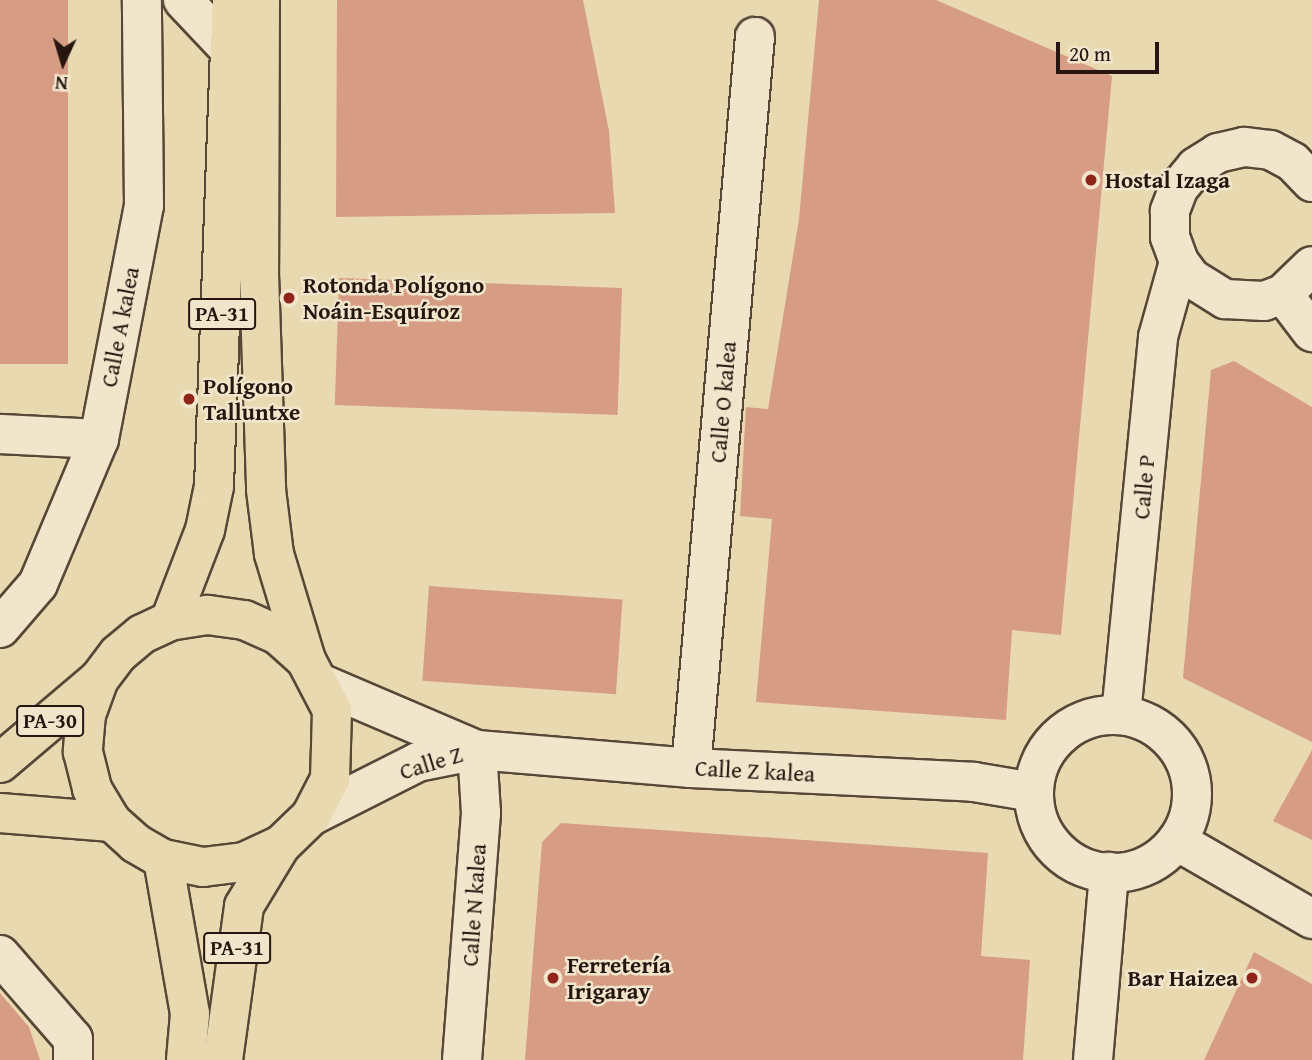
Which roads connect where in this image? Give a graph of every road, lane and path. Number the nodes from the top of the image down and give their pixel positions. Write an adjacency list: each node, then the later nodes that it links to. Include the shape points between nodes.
1 (142, 0): 13 (street, Calle A kalea, via 144,206)
2 (183, 0): 6 (street)
3 (232, 0): 6 (highway, PA-31)
4 (260, 0): 16 (highway, PA-31, via 259,274 266,490 274,554)
5 (755, 37): 21 (street, Calle O kalea)
6 (232, 52): 14 (highway, PA-31, via 214,486 205,530)
7 (1312, 182): 8 (street, via 1293,162 1270,150 1244,147 1218,153 1196,167 1175,199 1170,237)
8 (1179, 262): 10 (street, via 1206,291 1225,299 1264,300); 18 (street, Calle P, via 1158,337)
9 (1312, 266): 10 (street)
10 (1283, 294): 11 (street)
11 (1312, 331)
12 (0, 434): 13 (street)
13 (99, 439): 15 (street, Calle A kalea, via 38,584)
14 (170, 621): 16 (highway, PA-31, via 207,615 244,620 278,635); 17 (highway, PA-31, via 142,634 118,654)
15 (0, 628)
16 (314, 672): 19 (street, Calle Z); 24 (highway, PA-31, via 332,710 330,779)
17 (99, 679): 20 (highway, PA-30); 25 (highway, PA-31, via 86,714 83,752 92,789)
18 (1121, 715): 22 (street, via 1095,716 1071,726 1051,744 1038,766); 26 (street, via 1153,725 1178,747 1191,778 1191,811)
19 (477, 750): 21 (street, Calle Z kalea); 24 (street, Calle Z, via 418,762); 35 (street, Calle N kalea, via 481,813)
20 (0, 763)
21 (691, 768): 22 (street, Calle Z kalea, via 974,782)
22 (1033, 792): 29 (street, via 1040,825 1059,852 1087,869)
23 (0, 813): 25 (highway)
24 (311, 816): 27 (highway, PA-31)
25 (112, 822): 28 (highway, PA-31)
26 (1177, 841): 29 (street, via 1152,863); 30 (street)
27 (281, 845): 28 (highway, PA-31, via 244,862 203,867); 34 (highway, PA-31, via 244,906)
28 (163, 859): 33 (highway, via 190,1014)
29 (1109, 872): 36 (street)
30 (1312, 919)
31 (0, 955): 32 (street, via 73,1039)
32 (73, 1060)
33 (186, 1060)
34 (222, 1060)
35 (462, 1060)
36 (1093, 1060)

